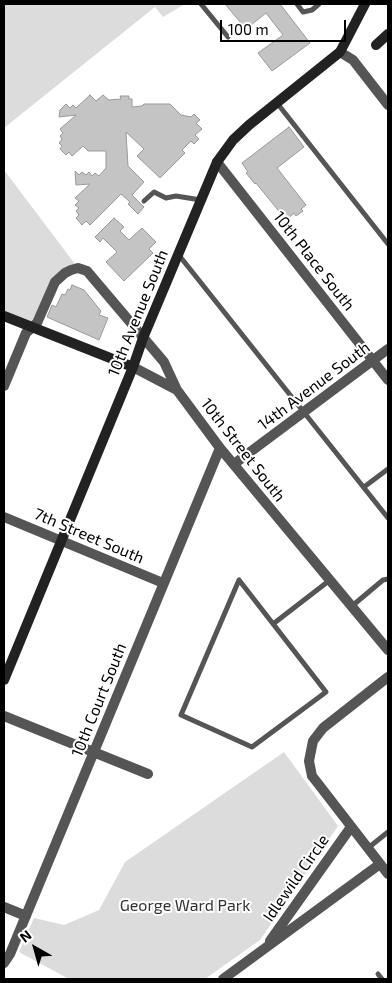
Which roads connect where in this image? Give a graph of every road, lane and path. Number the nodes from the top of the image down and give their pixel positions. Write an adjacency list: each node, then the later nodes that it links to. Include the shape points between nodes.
1 (201, 4): 6 (lane)
2 (296, 4): 3 (lane, via 303,12)
3 (319, 4)
4 (365, 4): 8 (street, 10th Avenue South)
5 (388, 34): 7 (street)
6 (228, 37)
7 (376, 45)
8 (340, 52): 9 (street, 10th Avenue South); 10 (street, via 354,60)
9 (276, 103): 11 (street, 10th Avenue South, via 233,140); 14 (lane)
10 (388, 105)
11 (216, 162): 12 (street, 10th Avenue South); 20 (street, 10th Place South)
12 (201, 200): 13 (lane, via 176,196 166,198 154,192); 15 (street, 10th Avenue South)
13 (144, 201)
14 (388, 244)
15 (178, 254): 18 (street, 10th Avenue South); 25 (lane)
16 (4, 316): 17 (street)
17 (33, 328): 18 (street, 10th Street South, via 55,282 78,268 87,271); 21 (street); 23 (street, via 26,333)
18 (143, 338): 21 (street, 10th Avenue South); 24 (street, 10th Street South, via 164,362)
19 (388, 349): 20 (street, 14th Avenue South)
20 (373, 360): 22 (street, 10th Place South); 25 (street, 14th Avenue South)
21 (133, 367): 24 (street); 32 (street, 10th Avenue South)
22 (388, 380)
23 (4, 386)
24 (177, 390): 26 (street, 10th Street South)
25 (305, 412): 27 (street, 14th Avenue South); 29 (lane)
26 (220, 448): 27 (street, 10th Street South); 35 (street, 10th Court South)
27 (234, 464): 34 (street, 10th Street South)
28 (388, 469): 29 (lane)
29 (364, 487): 30 (lane)
30 (388, 516)
31 (4, 517): 32 (street, 7th Street South)
32 (61, 541): 35 (street, 7th Street South); 40 (street, 10th Avenue South)
33 (388, 579): 36 (lane)
34 (330, 580): 36 (street, 10th Street South); 37 (lane)
35 (163, 583): 42 (street, 10th Court South)
36 (352, 606): 38 (street, 10th Street South)
37 (273, 624): 37 (lane, via 239,580 181,715 252,747 326,692)
38 (388, 650)
39 (388, 676): 44 (street, Idlewild Circle, via 323,728 310,750 312,776)
40 (4, 680)
41 (4, 716): 42 (street)
42 (94, 753): 43 (street); 50 (street, 10th Court South)
43 (148, 774)
44 (351, 827): 46 (street, Idlewild Circle); 51 (street, Idlewild Circle)
45 (388, 832): 46 (lane)
46 (368, 848): 47 (street, Idlewild Circle)
47 (380, 864): 48 (street, Idlewild Circle); 51 (street, Idlewild Circle)
48 (388, 874)
49 (4, 907): 50 (street)
50 (26, 916): 52 (street, 10th Court South)
51 (266, 948): 54 (street, Idlewild Circle)
52 (4, 963)
53 (378, 974): 55 (lane)
54 (223, 979)
55 (382, 979)

